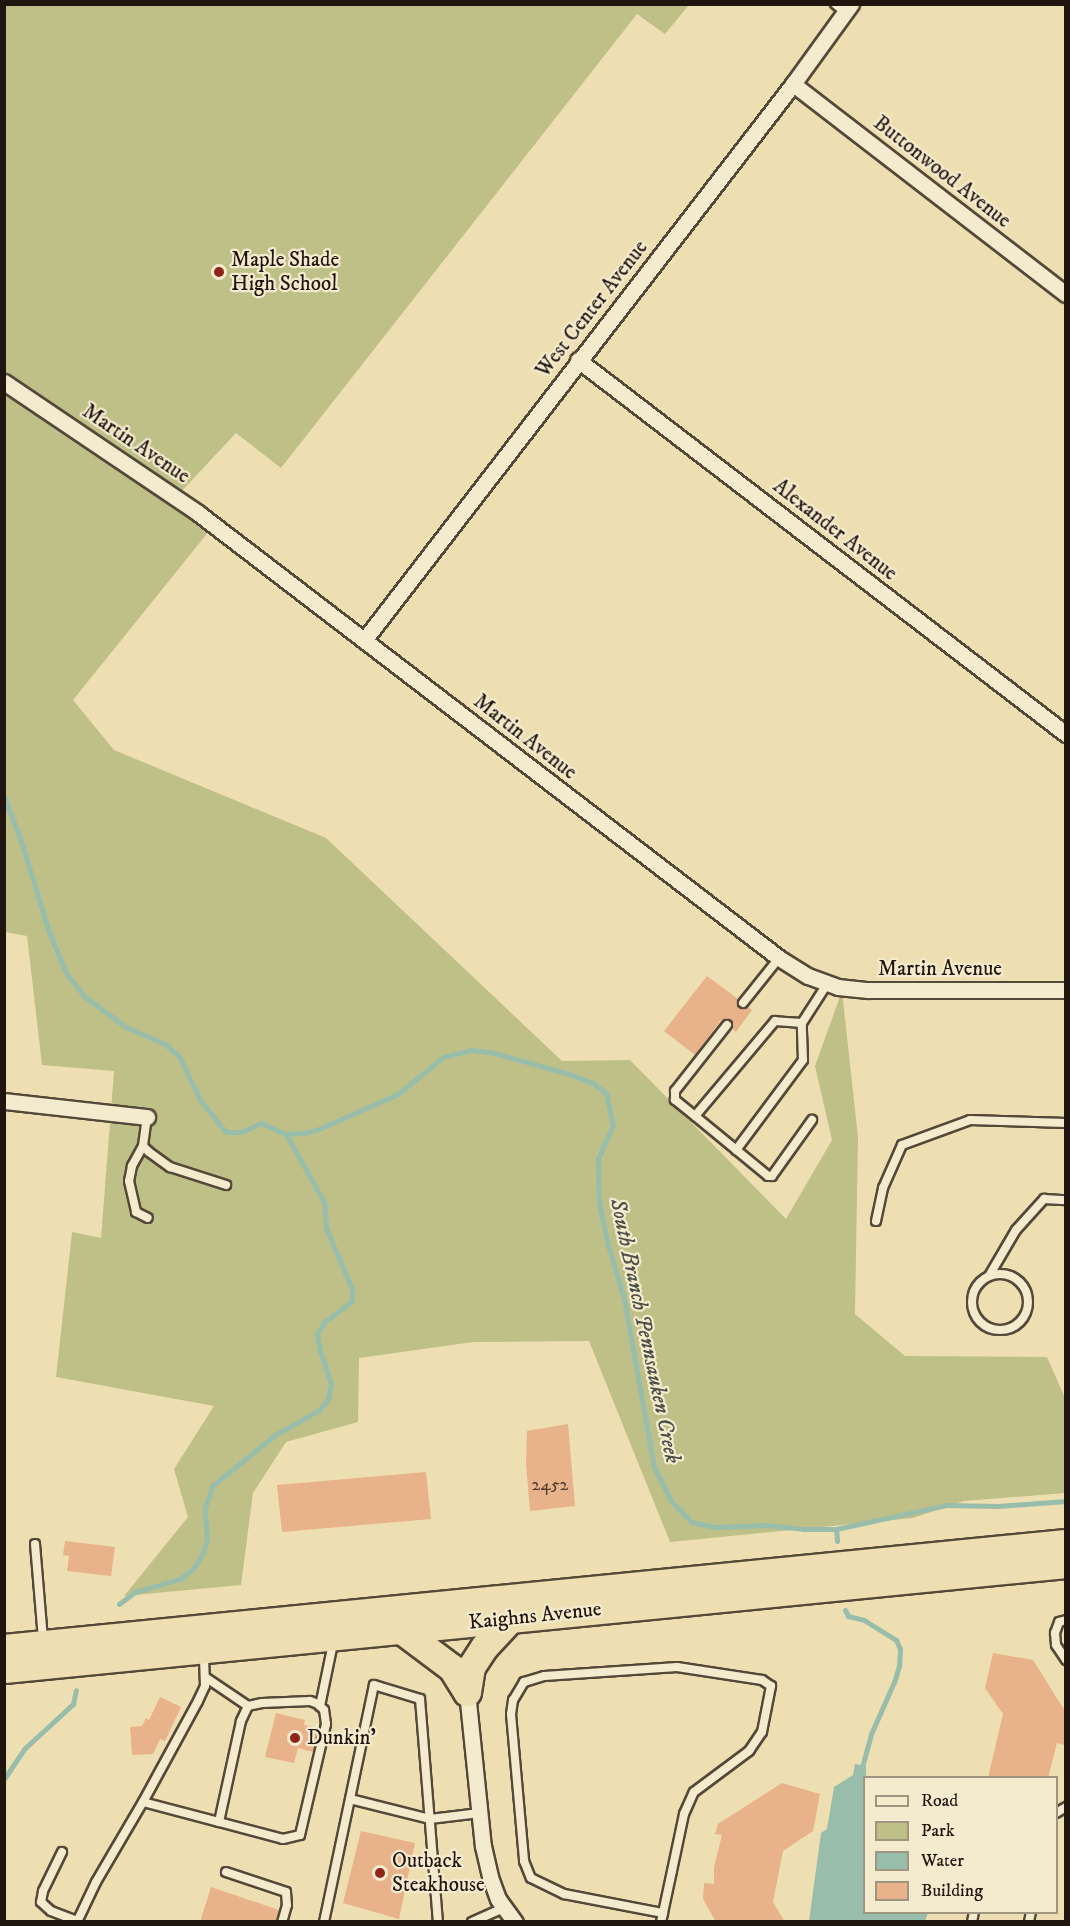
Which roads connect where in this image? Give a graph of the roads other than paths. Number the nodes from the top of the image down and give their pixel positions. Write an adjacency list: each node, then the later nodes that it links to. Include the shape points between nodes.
1 (844, 7): 2 (street, West Center Avenue)
2 (793, 84): 3 (street, Buttonwood Avenue); 4 (street, West Center Avenue)
3 (1065, 294)
4 (578, 360): 6 (street, West Center Avenue); 7 (street, Alexander Avenue)
5 (4, 382): 6 (street, Martin Avenue, via 198,513)
6 (365, 639): 8 (street, Martin Avenue)
7 (1065, 734)
8 (779, 958): 9 (street, Martin Avenue); 11 (lane)
9 (827, 984): 10 (street, Martin Avenue, via 868,990); 12 (lane)
10 (1065, 990)
11 (743, 1003)
12 (802, 1023): 15 (lane, via 775,1021); 20 (lane, via 804,1060)
13 (727, 1025): 15 (lane, via 675,1091 675,1100)
14 (4, 1101): 16 (street)
15 (695, 1116): 20 (lane)
16 (147, 1117): 19 (lane)
17 (812, 1120): 20 (lane, via 772,1176)
18 (1065, 1123): 24 (lane, via 970,1120 903,1145 883,1188)
19 (142, 1146): 21 (lane, via 170,1167); 23 (lane, via 129,1181 136,1212)
20 (736, 1150)
21 (226, 1185)
22 (1065, 1200): 25 (lane, via 1044,1199 1016,1230)
23 (148, 1218)
24 (876, 1221)
25 (989, 1276): 25 (lane, via 981,1281 972,1297 975,1314 988,1327 1014,1326 1026,1312 1027,1293 1007,1275)
26 (1065, 1543): 33 (highway, Kaighns Avenue)
27 (35, 1544): 33 (lane)
28 (1065, 1564): 29 (highway, Kaighns Avenue)
29 (511, 1618): 31 (highway, Kaighns Avenue); 39 (highway, via 471,1666)
30 (1065, 1620): 36 (lane, via 1059,1622 1055,1634 1056,1646)
31 (400, 1629): 32 (highway, Kaighns Avenue); 39 (highway, via 452,1668)
32 (335, 1635): 35 (highway, Kaighns Avenue); 41 (lane)
33 (43, 1644): 34 (highway, Kaighns Avenue)
34 (4, 1648)
35 (204, 1648): 37 (highway, Kaighns Avenue); 38 (lane)
36 (1065, 1660)
37 (4, 1669)
38 (205, 1677): 40 (lane); 43 (lane, via 198,1701)
39 (466, 1692): 44 (street)
40 (248, 1706): 41 (lane, via 310,1701); 46 (lane, via 241,1721)
41 (320, 1706): 46 (lane, via 326,1724 300,1835 283,1839)
42 (350, 1799): 45 (lane); 45 (lane, via 374,1685 420,1699); 53 (lane)
43 (143, 1802): 46 (lane); 51 (lane, via 124,1830)
44 (480, 1813): 45 (lane); 49 (street, via 490,1877)
45 (430, 1819): 54 (lane)
46 (219, 1822)
47 (62, 1852): 51 (lane, via 41,1902 51,1911)
48 (226, 1872): 52 (lane, via 286,1892)
49 (504, 1908): 55 (lane); 56 (street)
50 (662, 1917): 50 (lane, via 684,1814 694,1792 749,1751 762,1732 771,1686 762,1680 677,1667 544,1676 524,1682 513,1700 512,1714 524,1861 531,1878 564,1894)
51 (77, 1921)
52 (282, 1922)
53 (324, 1922)
54 (438, 1922)
55 (472, 1922)
56 (515, 1922)

